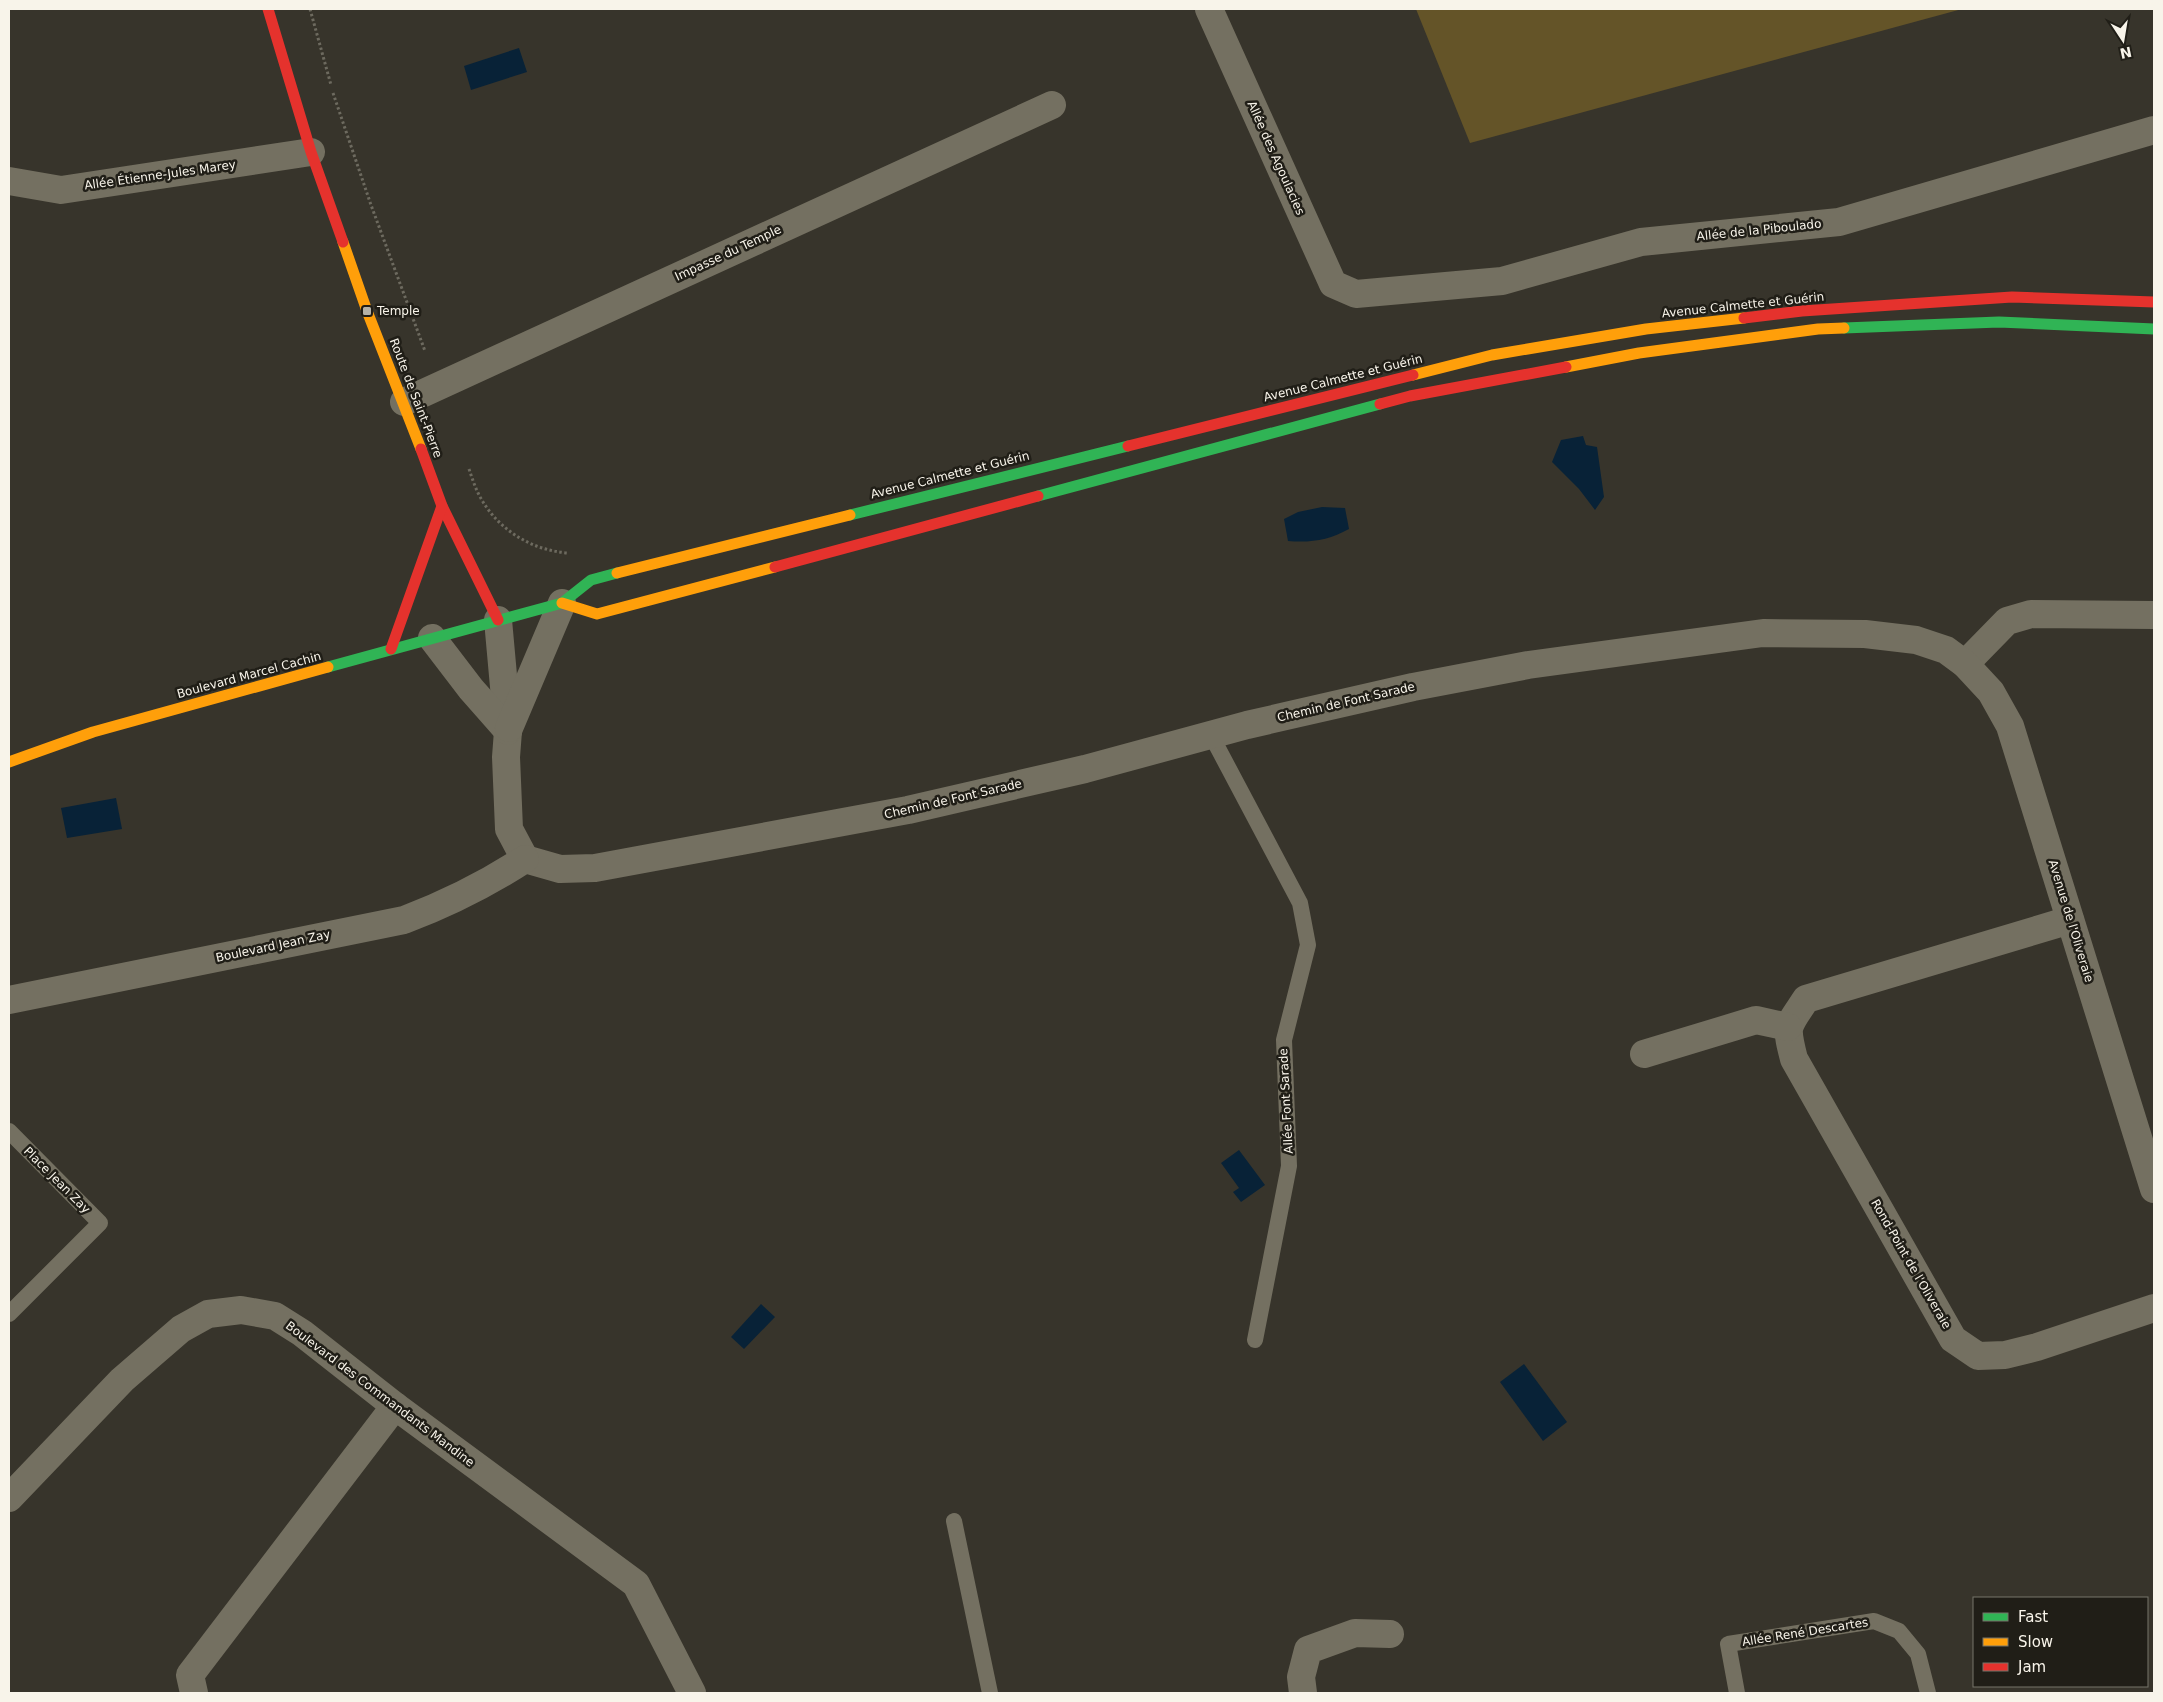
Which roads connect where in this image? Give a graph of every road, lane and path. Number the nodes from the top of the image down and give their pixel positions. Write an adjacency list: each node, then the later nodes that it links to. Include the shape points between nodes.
1 (268, 9): 6 (main road, Route de Saint-Pierre)
2 (310, 9): 11 (path, via 371,205)
3 (1209, 9): 8 (street, Allée des Agoulacies, via 1333,284)
4 (1052, 105): 12 (street, Impasse du Temple)
5 (2154, 130): 8 (street, Allée de la Piboulado, via 1838,222 1641,242 1502,280)
6 (311, 152): 7 (street, Allée Étienne-Jules Marey, via 61,190); 12 (main road, Route de Saint-Pierre, via 367,311)
7 (9, 181)
8 (1356, 294)
9 (2154, 302): 16 (main road, Avenue Calmette et Guérin, via 2012,297 1802,311 1646,330 1492,355 600,577 591,580)
10 (2154, 329): 16 (main road, via 1999,322 1818,329 1639,353 1410,396 597,614)
11 (427, 357)
12 (404, 402): 14 (main road, Route de Saint-Pierre)
13 (466, 461): 15 (path, via 479,495 504,529 535,547)
14 (442, 506): 18 (main road, Route de Saint-Pierre); 20 (main road)
15 (572, 553)
16 (562, 603): 18 (main road, Avenue Calmette et Guérin); 22 (street)
17 (2154, 615): 21 (street, via 2031,614 2007,621)
18 (498, 620): 19 (main road, Boulevard Marcel Cachin); 22 (street)
19 (432, 638): 20 (main road, Boulevard Marcel Cachin); 22 (street)
20 (391, 649): 24 (main road, Boulevard Marcel Cachin, via 93,732)
21 (1965, 664): 23 (street, Chemin de Font Sarade, via 1946,650 1916,640 1865,634 1763,633 1528,665 1383,693); 26 (street, Avenue de l'Oliveraie, via 1991,692 2010,726)
22 (508, 731): 25 (street, via 509,829)
23 (1210, 735): 25 (street, Chemin de Font Sarade, via 908,810 595,868 560,869); 34 (lane, Allée Font Sarade, via 1300,903 1308,945 1284,1040 1289,1166)
24 (9, 762)
25 (525, 859): 27 (street, Boulevard Jean Zay, via 484,885 404,920)
26 (2070, 920): 28 (street, via 1806,999); 31 (street, Avenue de l'Oliveraie)
27 (9, 1000)
28 (1788, 1027): 29 (street, via 1756,1020); 32 (street, Rond-Point de l'Oliveraie, via 1794,1059 1954,1339 1978,1356 2005,1355)
29 (1644, 1054)
30 (9, 1131): 33 (lane, Place Jean Zay, via 100,1223)
31 (2154, 1189)
32 (2154, 1308)
33 (9, 1314)
34 (1255, 1340)
35 (395, 1406): 36 (street, Boulevard des Commandants Mandine, via 302,1333 275,1316 241,1310 208,1314 181,1328 122,1380); 39 (street, via 190,1675); 40 (street, Boulevard des Commandants Mandine, via 636,1584)
36 (9, 1498)
37 (954, 1521): 41 (lane)
38 (1390, 1634): 42 (street, via 1355,1633 1308,1650 1301,1677)
39 (194, 1693)
40 (692, 1693)
41 (990, 1693)
42 (1303, 1693)
43 (1737, 1693): 44 (lane, Allée René Descartes, via 1728,1644 1874,1621 1899,1631 1918,1654)
44 (1928, 1693)

